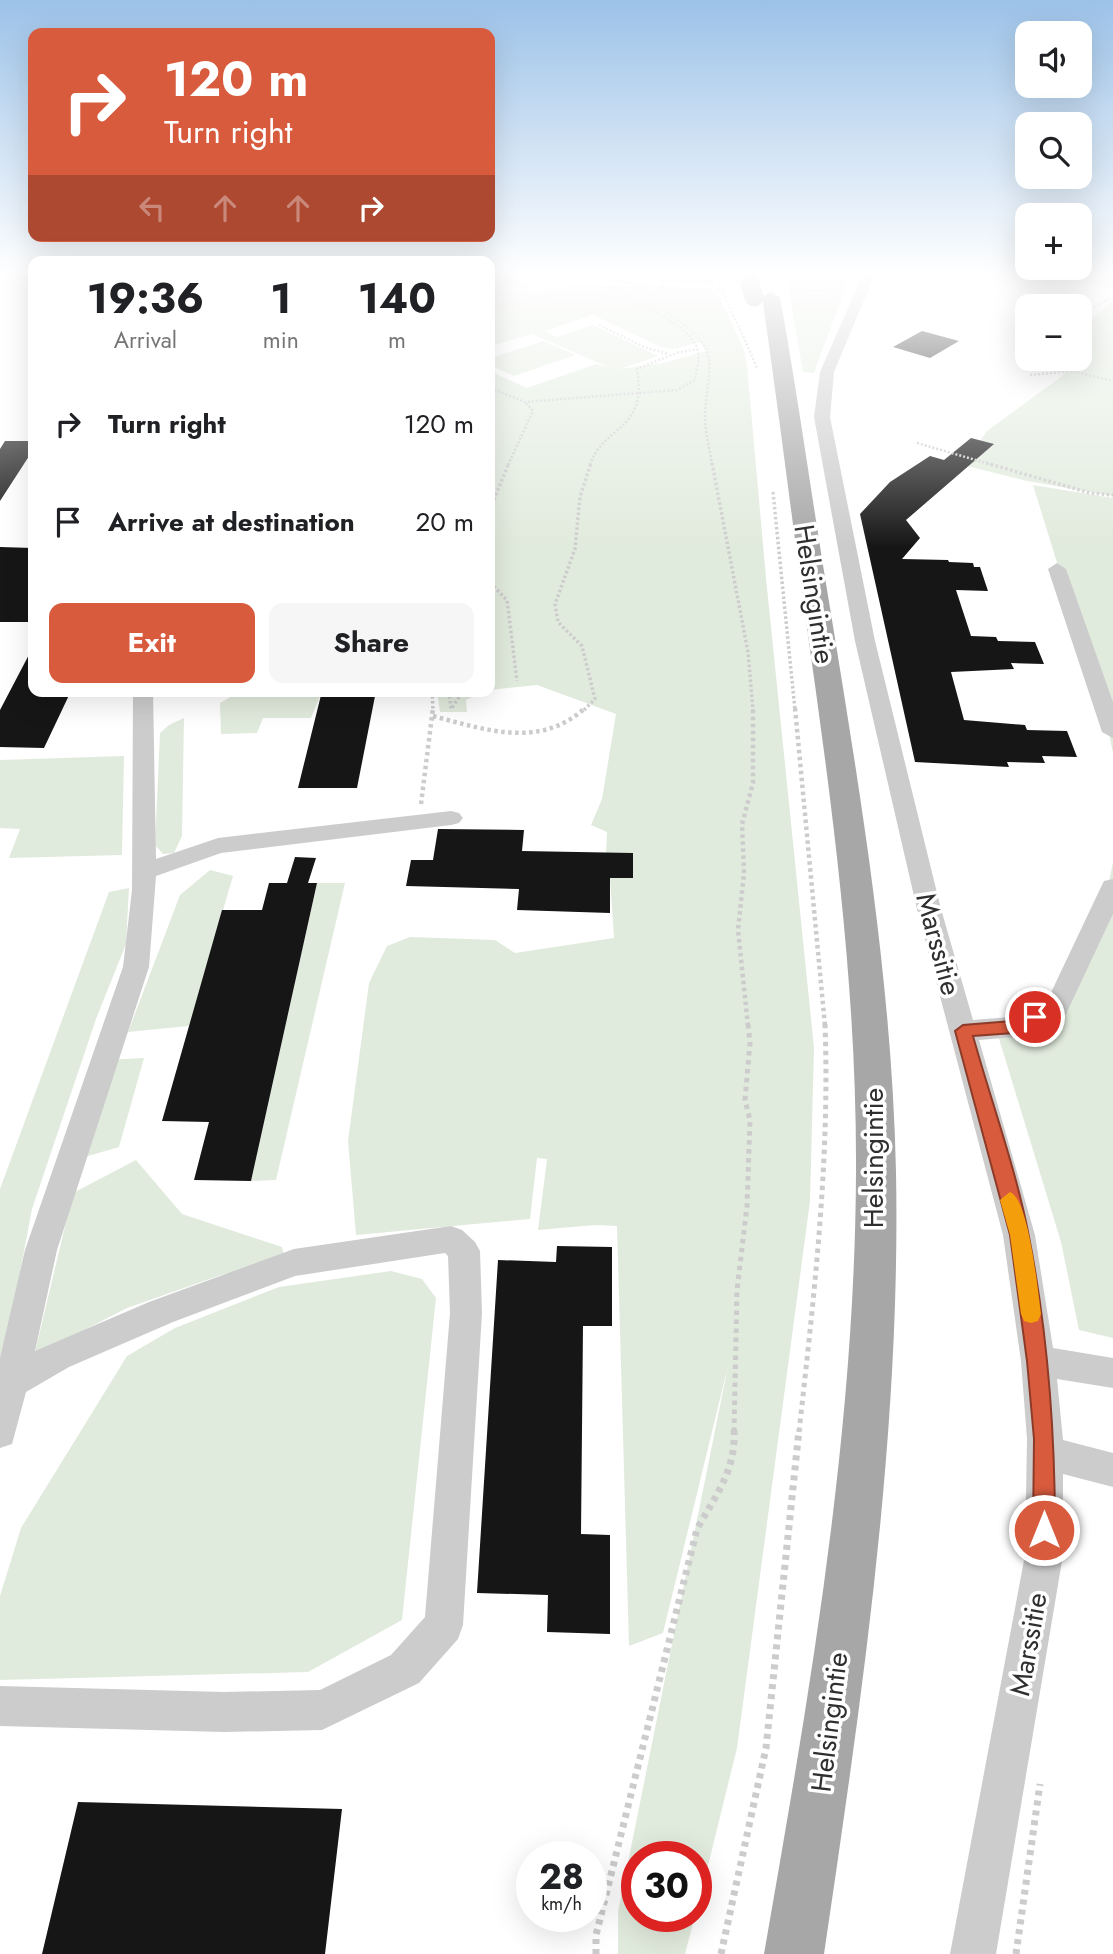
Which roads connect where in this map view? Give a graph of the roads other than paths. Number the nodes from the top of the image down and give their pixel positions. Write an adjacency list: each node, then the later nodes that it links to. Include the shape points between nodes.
1 (769, 365): 17 (main road, Helsingintie, via 863,929 873,1064 875,1212 867,1389 819,1803)
2 (829, 365): 9 (street, Marssitie, via 822,417 865,641)
3 (1057, 569): 5 (street)
4 (143, 697): 7 (street)
5 (1113, 732)
6 (451, 818): 7 (street, via 218,846)
7 (144, 872): 12 (street, via 136,967 41,1250)
8 (1113, 887): 9 (street, via 1057,1007 1014,1027)
9 (963, 1031): 10 (street, Marssitie, via 1019,1235)
10 (1038, 1361): 11 (street); 14 (street, Marssitie)
11 (1113, 1373)
12 (12, 1382): 13 (street); 16 (street, via 57,1356 161,1312 294,1263 451,1238 464,1251 466,1312 444,1625 405,1669 322,1710)
13 (0, 1432)
14 (1044, 1452): 15 (street); 18 (street, Marssitie, via 1044,1555)
15 (1113, 1470)
16 (0, 1706)
17 (794, 1954)
18 (974, 1954)

